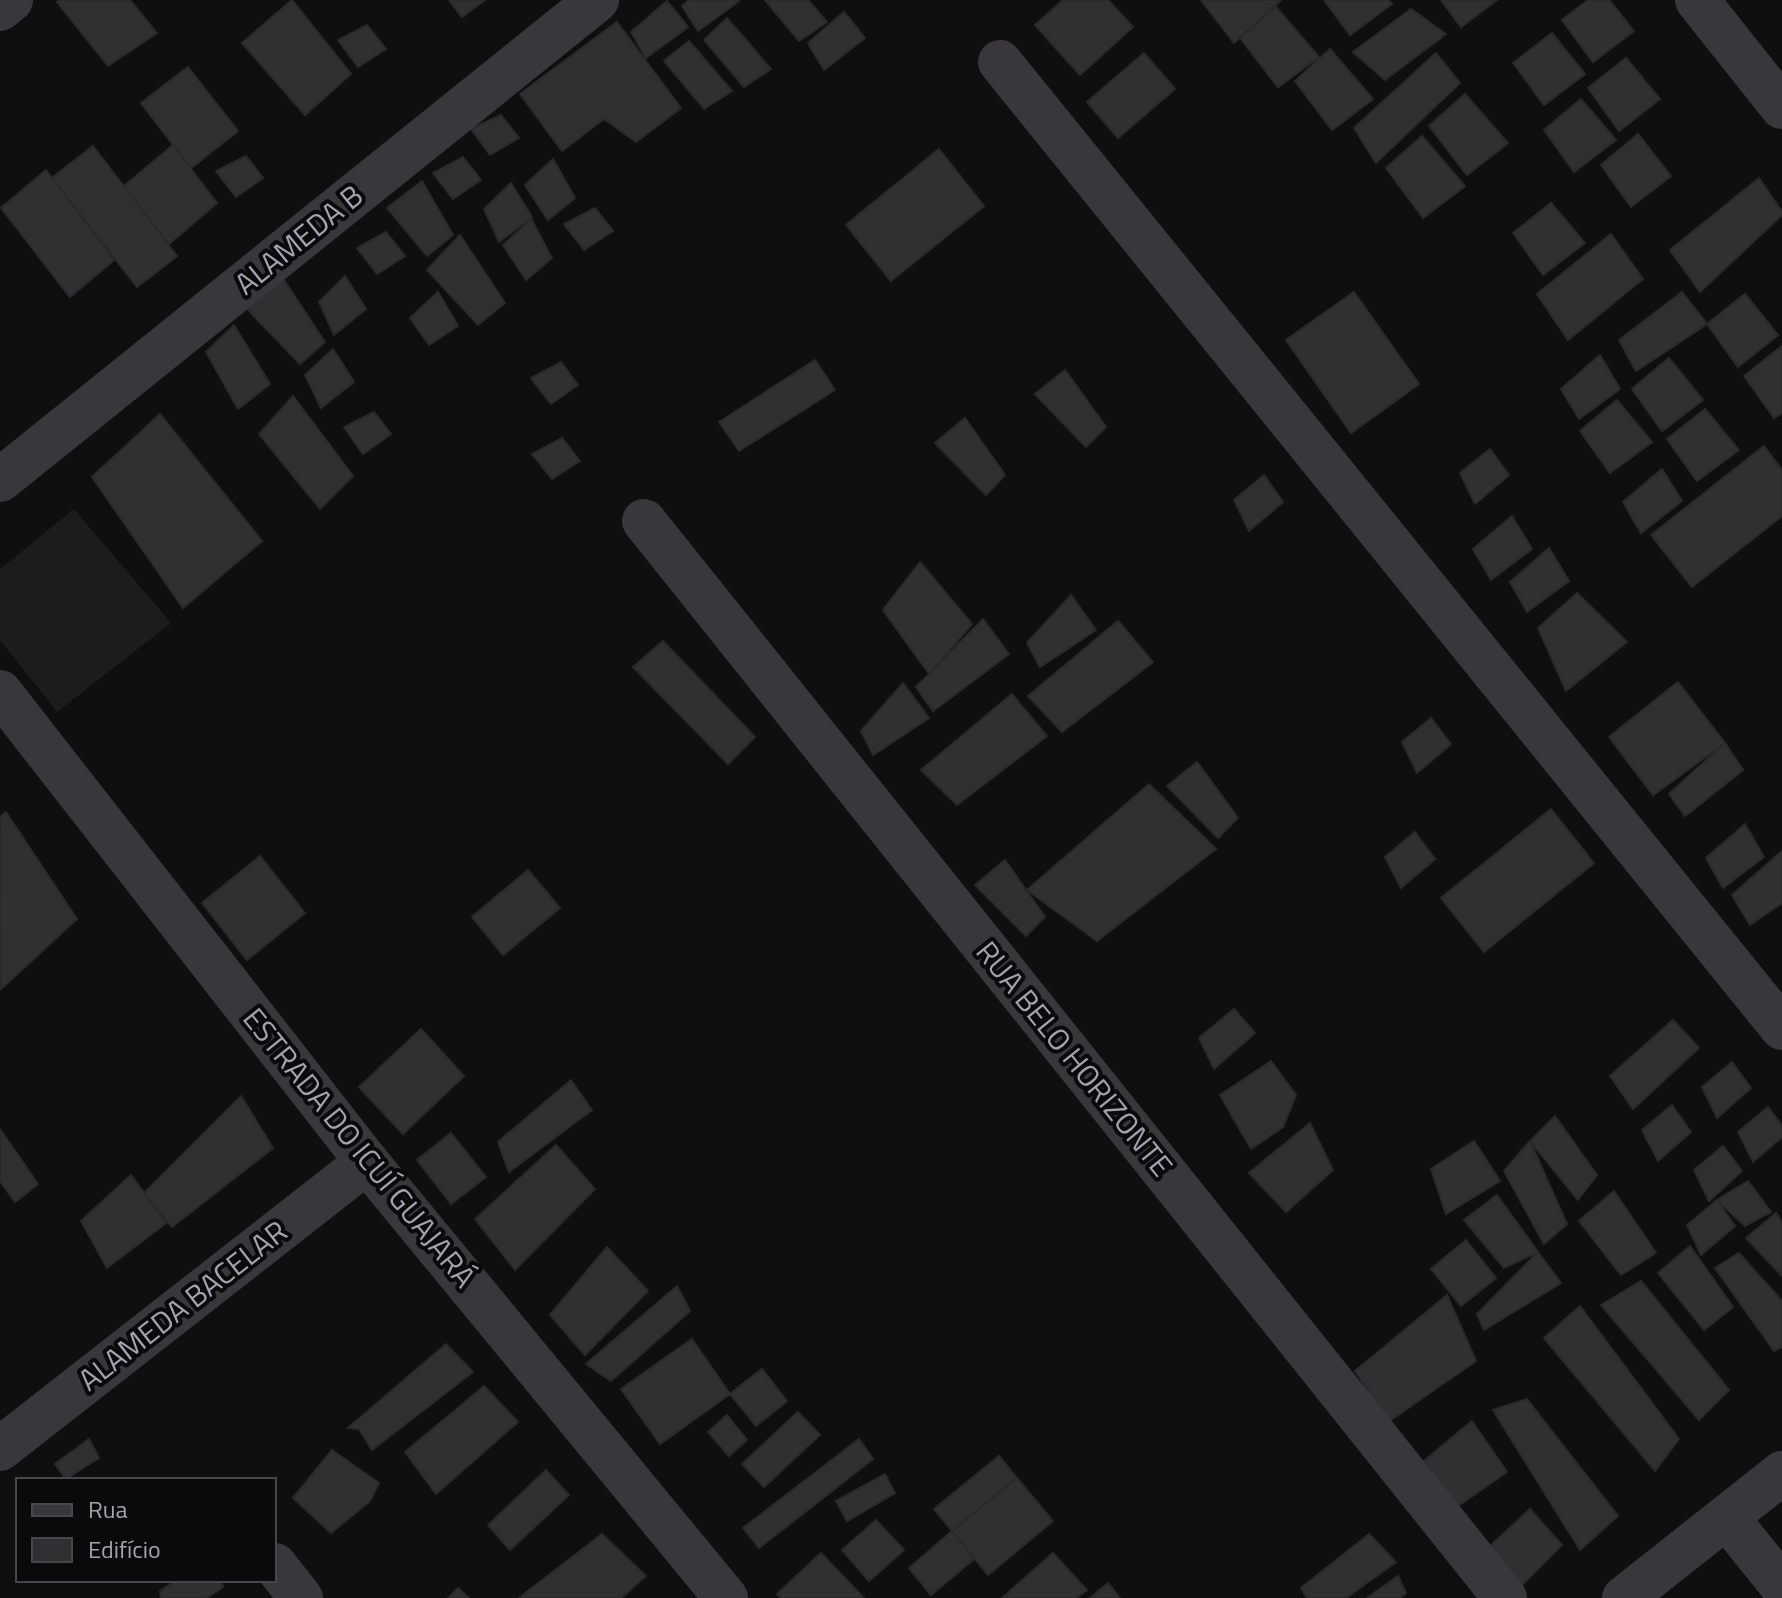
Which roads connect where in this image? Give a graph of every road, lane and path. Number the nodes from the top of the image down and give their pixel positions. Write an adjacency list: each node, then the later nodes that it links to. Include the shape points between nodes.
1 (11, 0): 4 (street)
2 (597, 0): 7 (street, ALAMEDA B)
3 (1697, 0): 6 (street)
4 (0, 9)
5 (1000, 62): 10 (street)
6 (1782, 107)
7 (0, 480)
8 (644, 521): 19 (street, RUA BELO HORIZONTE)
9 (0, 692): 11 (street, ESTRADA DO ICUÍ GUAJARÁ)
10 (1782, 1028)
11 (367, 1162): 12 (street, ALAMEDA BACELAR); 18 (street, ESTRADA DO ICUÍ GUAJARÁ)
12 (0, 1449)
13 (1782, 1473): 14 (street)
14 (1727, 1518): 16 (street); 20 (street)
15 (276, 1566): 17 (street)
16 (1782, 1586)
17 (301, 1598)
18 (726, 1598)
19 (1505, 1598)
20 (1624, 1598)

